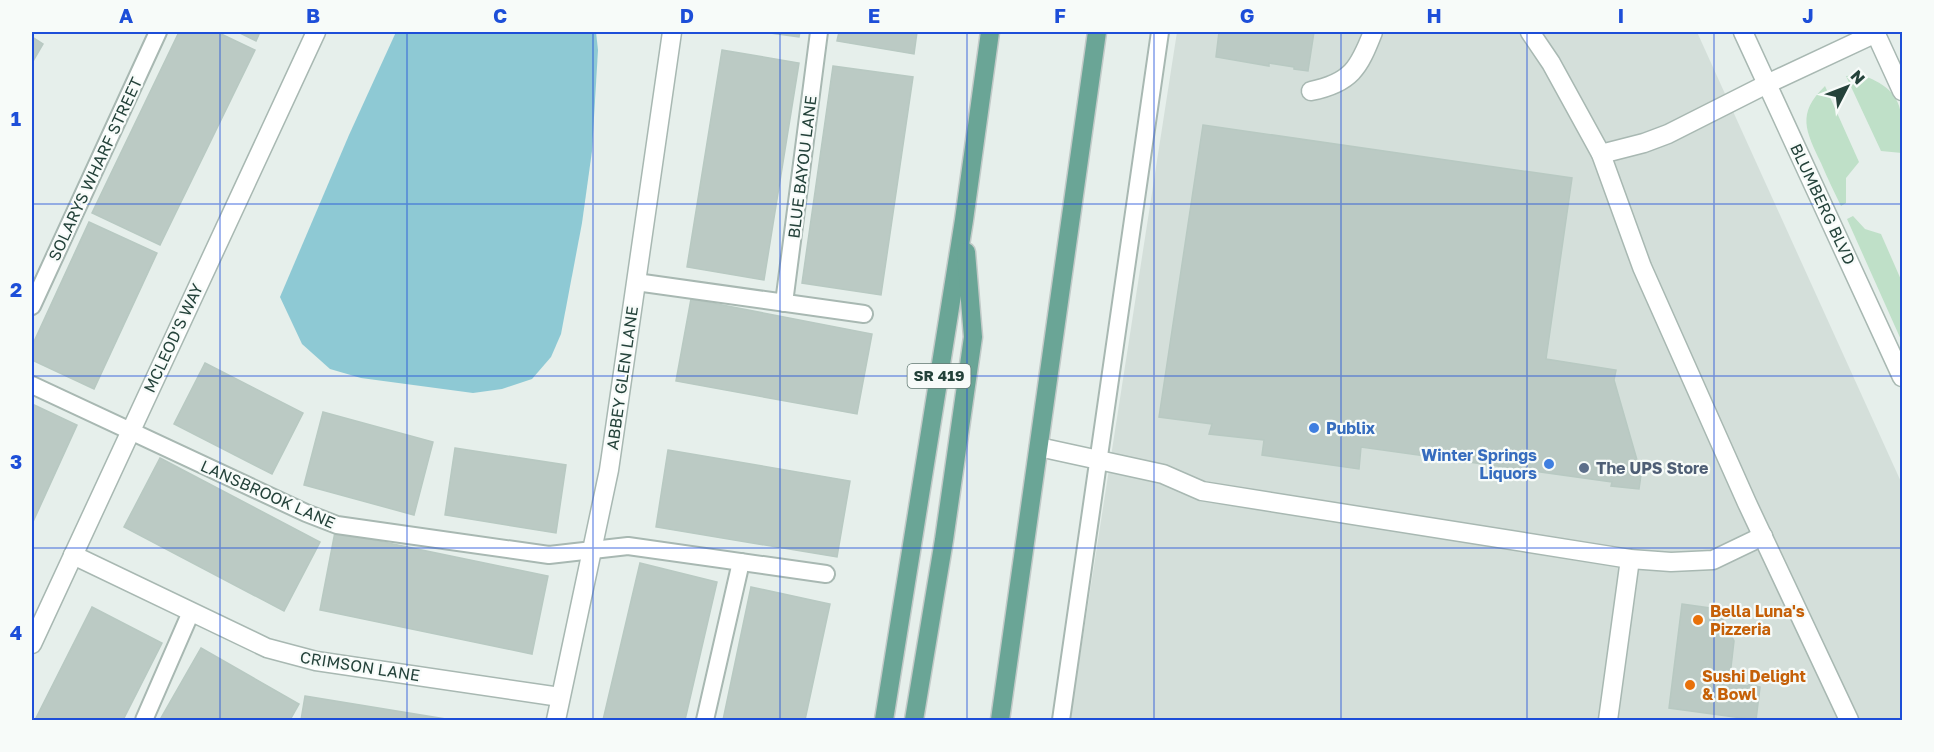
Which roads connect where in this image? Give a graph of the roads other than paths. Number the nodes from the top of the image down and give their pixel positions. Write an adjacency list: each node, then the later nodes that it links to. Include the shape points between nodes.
1 (158, 32): 19 (lane, SOLARYS WHARF STREET)
2 (315, 32): 23 (street, MCLEOD'S WAY)
3 (672, 32): 17 (street, ABBEY GLEN LANE)
4 (819, 32): 18 (lane, BLUE BAYOU LANE)
5 (990, 32): 16 (main road, SR 419)
6 (1097, 32): 24 (main road)
7 (1160, 32): 25 (lane)
8 (1373, 32): 13 (street, via 1360,62 1344,80)
9 (1530, 32): 15 (street)
10 (1743, 32): 12 (street, BLUMBERG BLVD)
11 (1875, 32): 12 (street); 14 (street)
12 (1767, 84): 15 (street, via 1668,134); 21 (street, BLUMBERG BLVD)
13 (1311, 91)
14 (1902, 91)
15 (1601, 154): 26 (street, via 1642,267)
16 (964, 220): 38 (main road, SR 419); 39 (main road, via 972,337)
17 (636, 282): 18 (lane); 27 (street, ABBEY GLEN LANE, via 609,470)
18 (784, 303): 20 (lane)
19 (32, 306)
20 (864, 314)
21 (1902, 377)
22 (32, 385): 23 (lane, LANSBROOK LANE)
23 (130, 431): 27 (lane, LANSBROOK LANE, via 337,525 549,555); 28 (street, MCLEOD'S WAY)
24 (1039, 447): 25 (street); 40 (main road)
25 (1098, 460): 29 (street, via 1163,474 1202,491); 41 (lane)
26 (1763, 536): 29 (street, via 1713,561); 43 (street)
27 (592, 550): 30 (lane, LANSBROOK LANE, via 628,546); 34 (street, ABBEY GLEN LANE)
28 (73, 555): 32 (street, CRIMSON LANE); 33 (street, MCLEOD'S WAY)
29 (1630, 559): 42 (street)
30 (741, 562): 31 (lane, LANSBROOK LANE); 37 (lane)
31 (826, 574)
32 (191, 612): 34 (street, CRIMSON LANE, via 267,648 316,662); 35 (lane)
33 (32, 644)
34 (560, 696): 36 (street, ABBEY GLEN LANE)
35 (144, 720)
36 (556, 720)
37 (705, 720)
38 (884, 720)
39 (914, 720)
40 (1000, 720)
41 (1060, 720)
42 (1608, 720)
43 (1849, 720)

